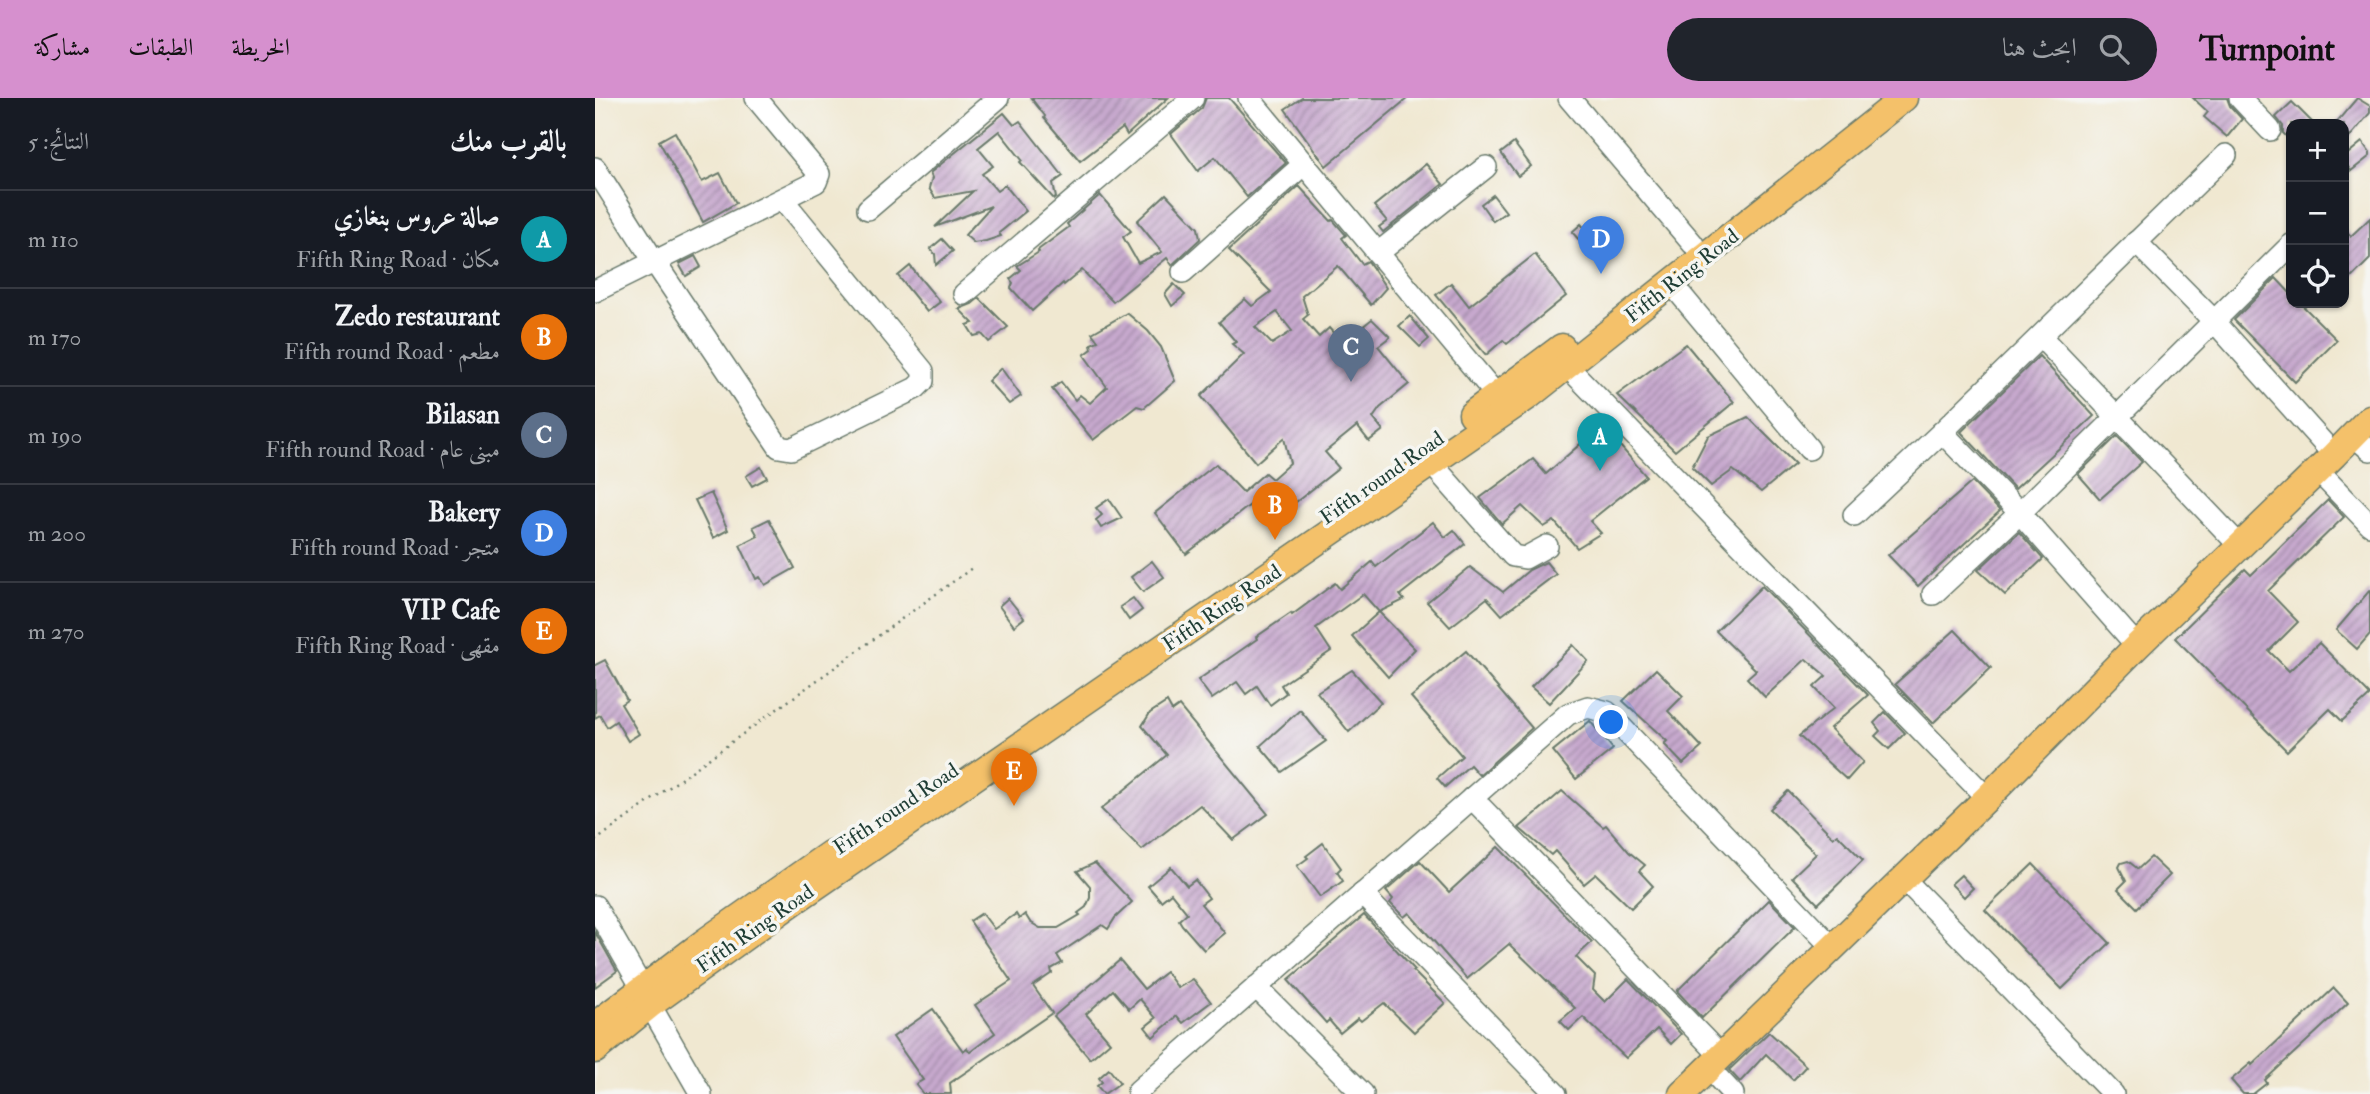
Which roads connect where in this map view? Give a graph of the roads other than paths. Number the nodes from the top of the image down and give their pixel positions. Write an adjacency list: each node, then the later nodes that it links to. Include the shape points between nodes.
1 (756, 98): 14 (street, via 818,174 816,182)
2 (998, 98): 15 (street)
3 (1193, 98): 25 (street)
4 (1249, 98): 11 (street)
5 (1569, 98): 18 (street)
6 (1876, 98): 16 (main road, Fifth round Road)
7 (1904, 98): 16 (main road, Fifth Ring Road)
8 (2240, 98): 9 (street)
9 (2270, 130)
10 (2226, 155): 17 (street)
11 (1304, 164): 20 (street); 22 (street)
12 (1486, 167): 20 (street)
13 (595, 168): 21 (street)
14 (783, 200): 21 (street); 21 (street, via 923,371 923,381 916,388 790,449 779,447)
15 (867, 209)
16 (1740, 218): 18 (main road, Fifth round Road); 23 (main road, Fifth Ring Road)
17 (2136, 242): 26 (street); 27 (street)
18 (1693, 244): 29 (main road, Fifth round Road)
19 (2286, 250): 26 (street)
20 (1378, 253): 29 (street)
21 (654, 261): 24 (street)
22 (1184, 272)
23 (1672, 284): 28 (main road, Fifth Ring Road); 33 (street)
24 (595, 291)
25 (964, 294)
26 (2214, 321): 30 (street); 34 (street)
27 (2041, 337): 30 (street); 31 (street)
28 (1567, 366): 35 (main road, Fifth Ring Road); 43 (street)
29 (1497, 396): 50 (main road, Fifth round Road, via 765,899)
30 (2118, 418): 36 (street); 39 (street)
31 (1942, 432): 36 (street); 37 (street)
32 (2364, 434): 34 (main road)
33 (1809, 449)
34 (2326, 463): 38 (street); 39 (main road)
35 (1432, 464): 40 (street, via 1513,556 1525,558); 50 (main road, Fifth Ring Road)
36 (2020, 513): 41 (street); 42 (street)
37 (1854, 515)
38 (2370, 525)
39 (2240, 545): 42 (main road)
40 (1547, 546)
41 (1933, 594)
42 (2137, 646): 43 (main road)
43 (1987, 798): 45 (main road)
44 (1472, 799): 46 (street); 48 (street, via 1568,714 1588,707 1607,712); 53 (street)
45 (1904, 879): 48 (main road); 60 (street)
46 (1362, 894): 49 (street); 57 (street)
47 (595, 906): 50 (street)
48 (1832, 947): 53 (main road)
49 (1257, 987): 54 (street); 56 (street)
50 (646, 996): 51 (main road, Fifth round Road); 52 (main road, Fifth Ring Road); 55 (street)
51 (595, 1025)
52 (595, 1050)
53 (1715, 1062): 58 (main road); 59 (street)
54 (1138, 1091)
55 (701, 1094)
56 (1363, 1094)
57 (1556, 1094)
58 (1682, 1094)
59 (1733, 1094)
60 (2113, 1094)

